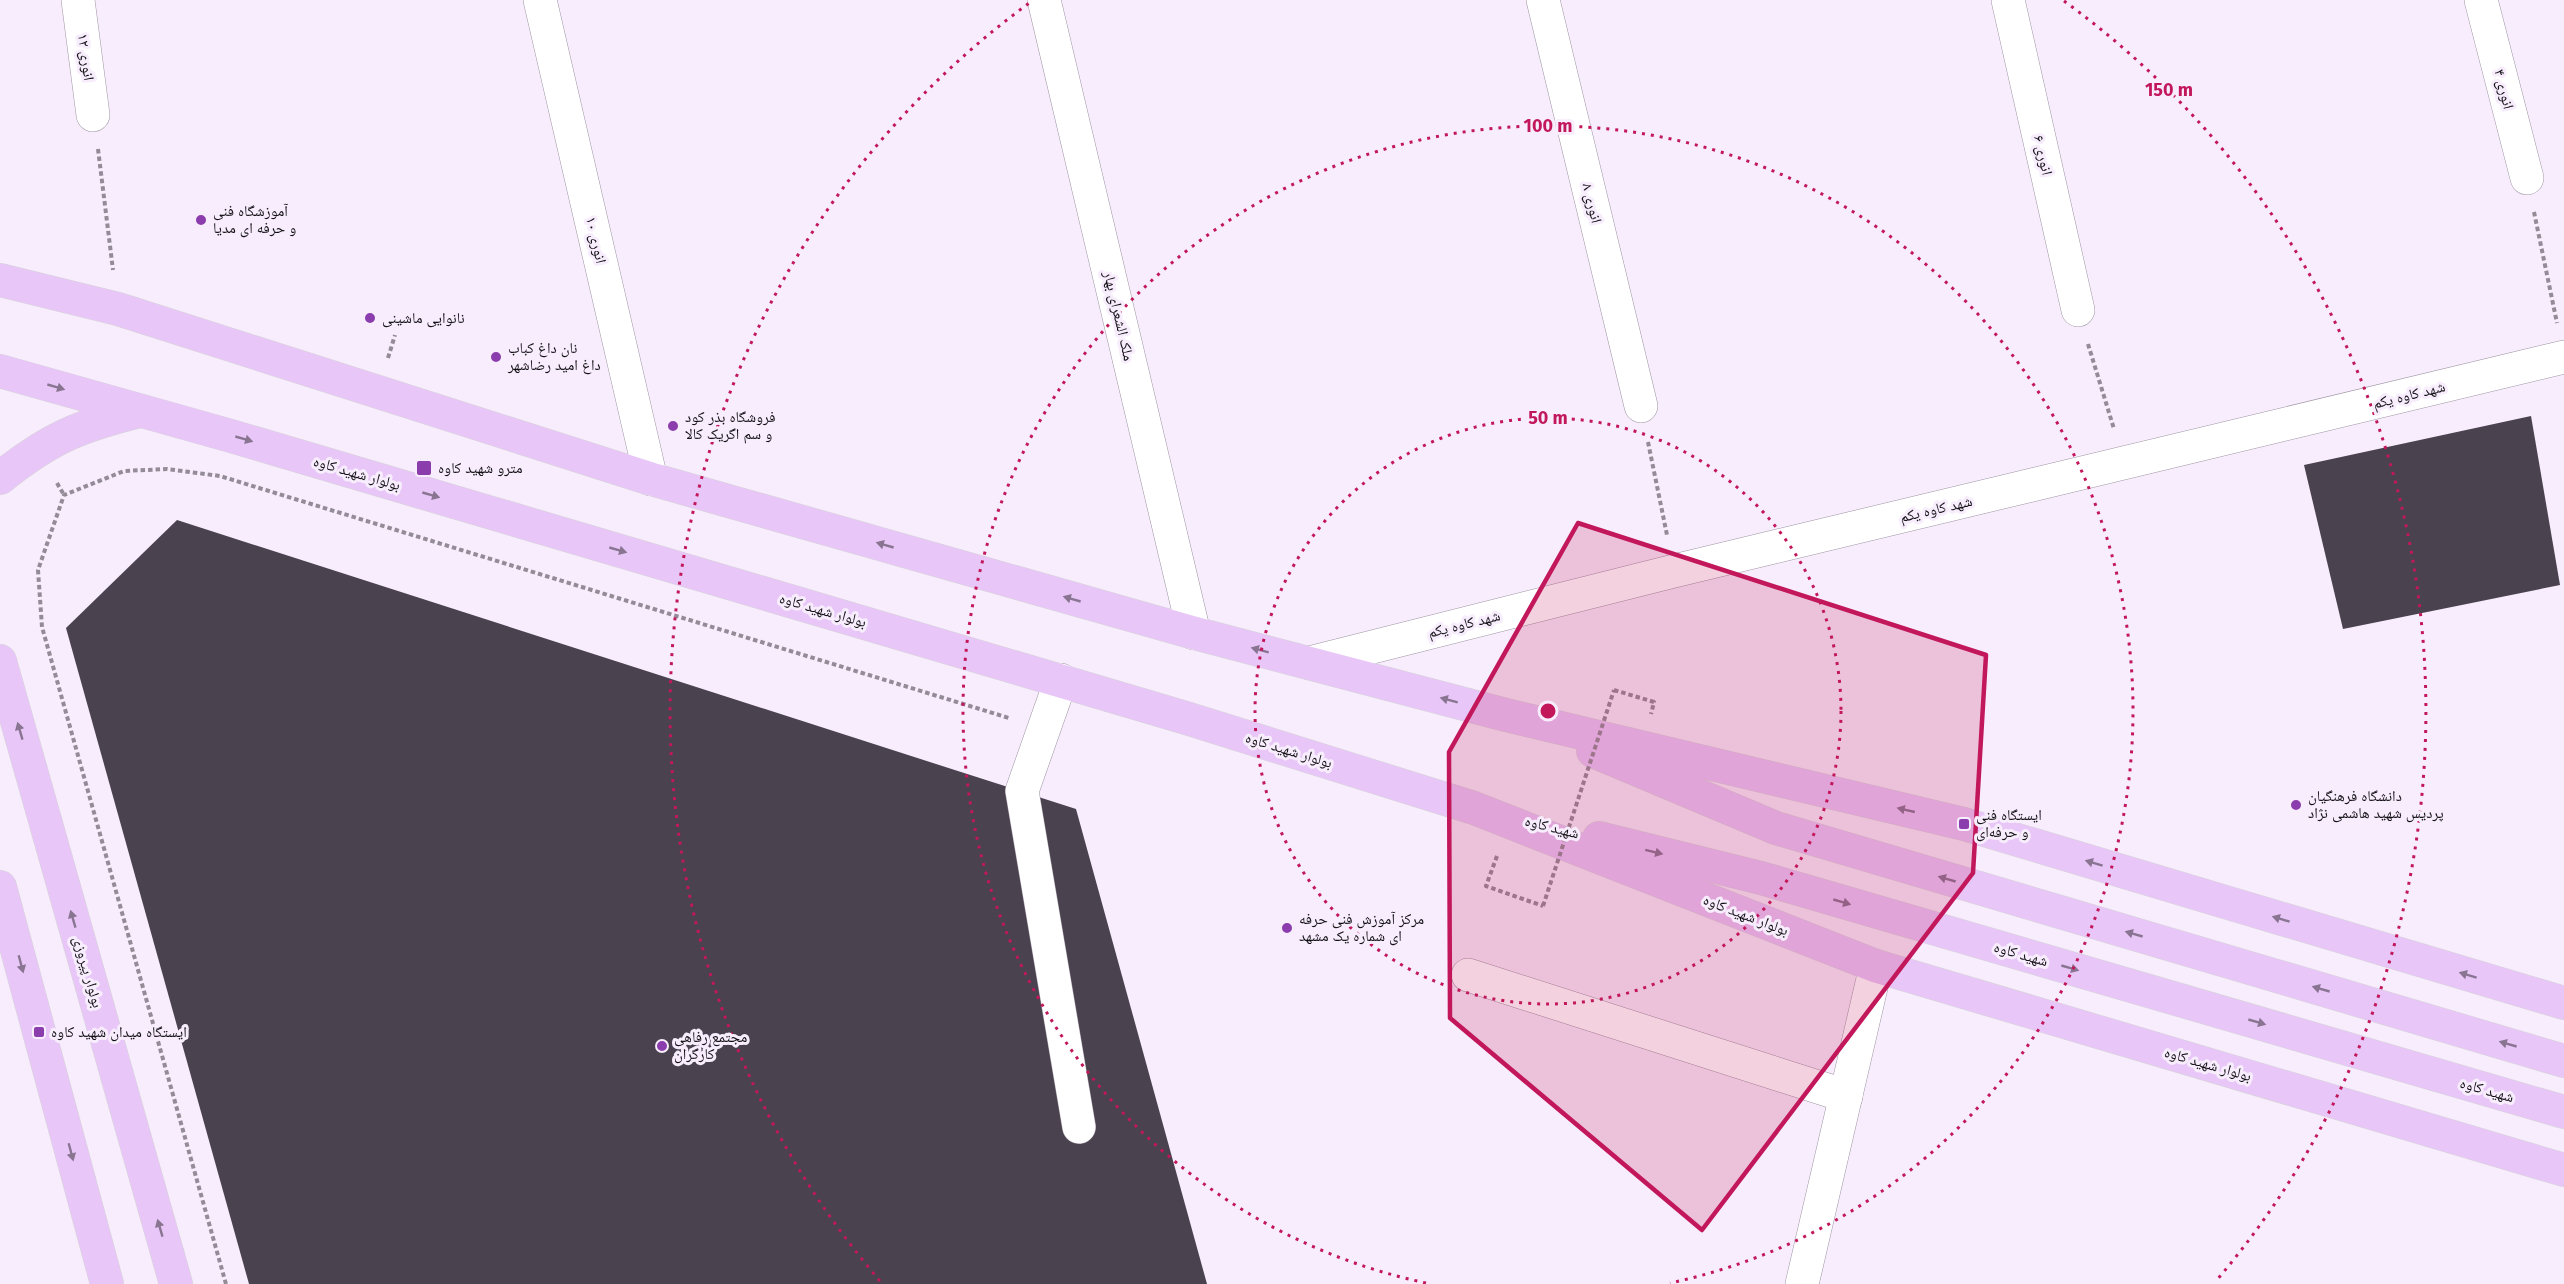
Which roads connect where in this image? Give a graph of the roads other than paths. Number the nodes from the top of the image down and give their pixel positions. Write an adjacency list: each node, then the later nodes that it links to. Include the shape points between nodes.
1 (78, 0): 7 (street, انوری ۱۲)
2 (540, 0): 16 (street, انوری ۱۰)
3 (1044, 0): 17 (street, ملک الشعرای بهار)
4 (1543, 0): 13 (street, انوری ۸)
5 (2008, 0): 10 (street, انوری ۶)
6 (2481, 0): 8 (street, انوری ۴)
7 (93, 115)
8 (2527, 178)
9 (0, 280): 16 (main road, via 118,309)
10 (2078, 310)
11 (2562, 345): 19 (street, شهد کاوه یکم, via 2125,464)
12 (0, 371): 14 (main road, بولوار شهید کاوه, one-way to 14)
13 (1641, 406)
14 (141, 411): 15 (main road, via 87,424 36,449); 20 (main road, بولوار شهید کاوه, one-way to 20)
15 (0, 477)
16 (651, 479): 17 (main road, one-way to 16)
17 (1194, 633): 19 (main road, one-way to 17)
18 (0, 661): 33 (main road, بولوار پیروزی, one-way to 18)
19 (1309, 663): 21 (main road, one-way to 19)
20 (1061, 680): 22 (main road, بولوار شهید کاوه); 30 (street, via 1022,791)
21 (1506, 715): 26 (main road, one-way to 21, via 1964,824); 27 (main road, one-way to 21, via 1776,828)
22 (1474, 808): 24 (main road, بولوار شهید کاوه); 29 (main road, شهید کاوه, one-way to 29, via 1761,878)
23 (0, 887): 32 (main road, one-way to 32)
24 (1876, 966): 28 (street); 31 (main road, بولوار شهید کاوه)
25 (1468, 975): 28 (street)
26 (2564, 1003)
27 (2564, 1061)
28 (1846, 1096): 34 (street)
29 (2564, 1112)
30 (1078, 1127)
31 (2564, 1170)
32 (107, 1284)
33 (176, 1284)
34 (1802, 1284)

